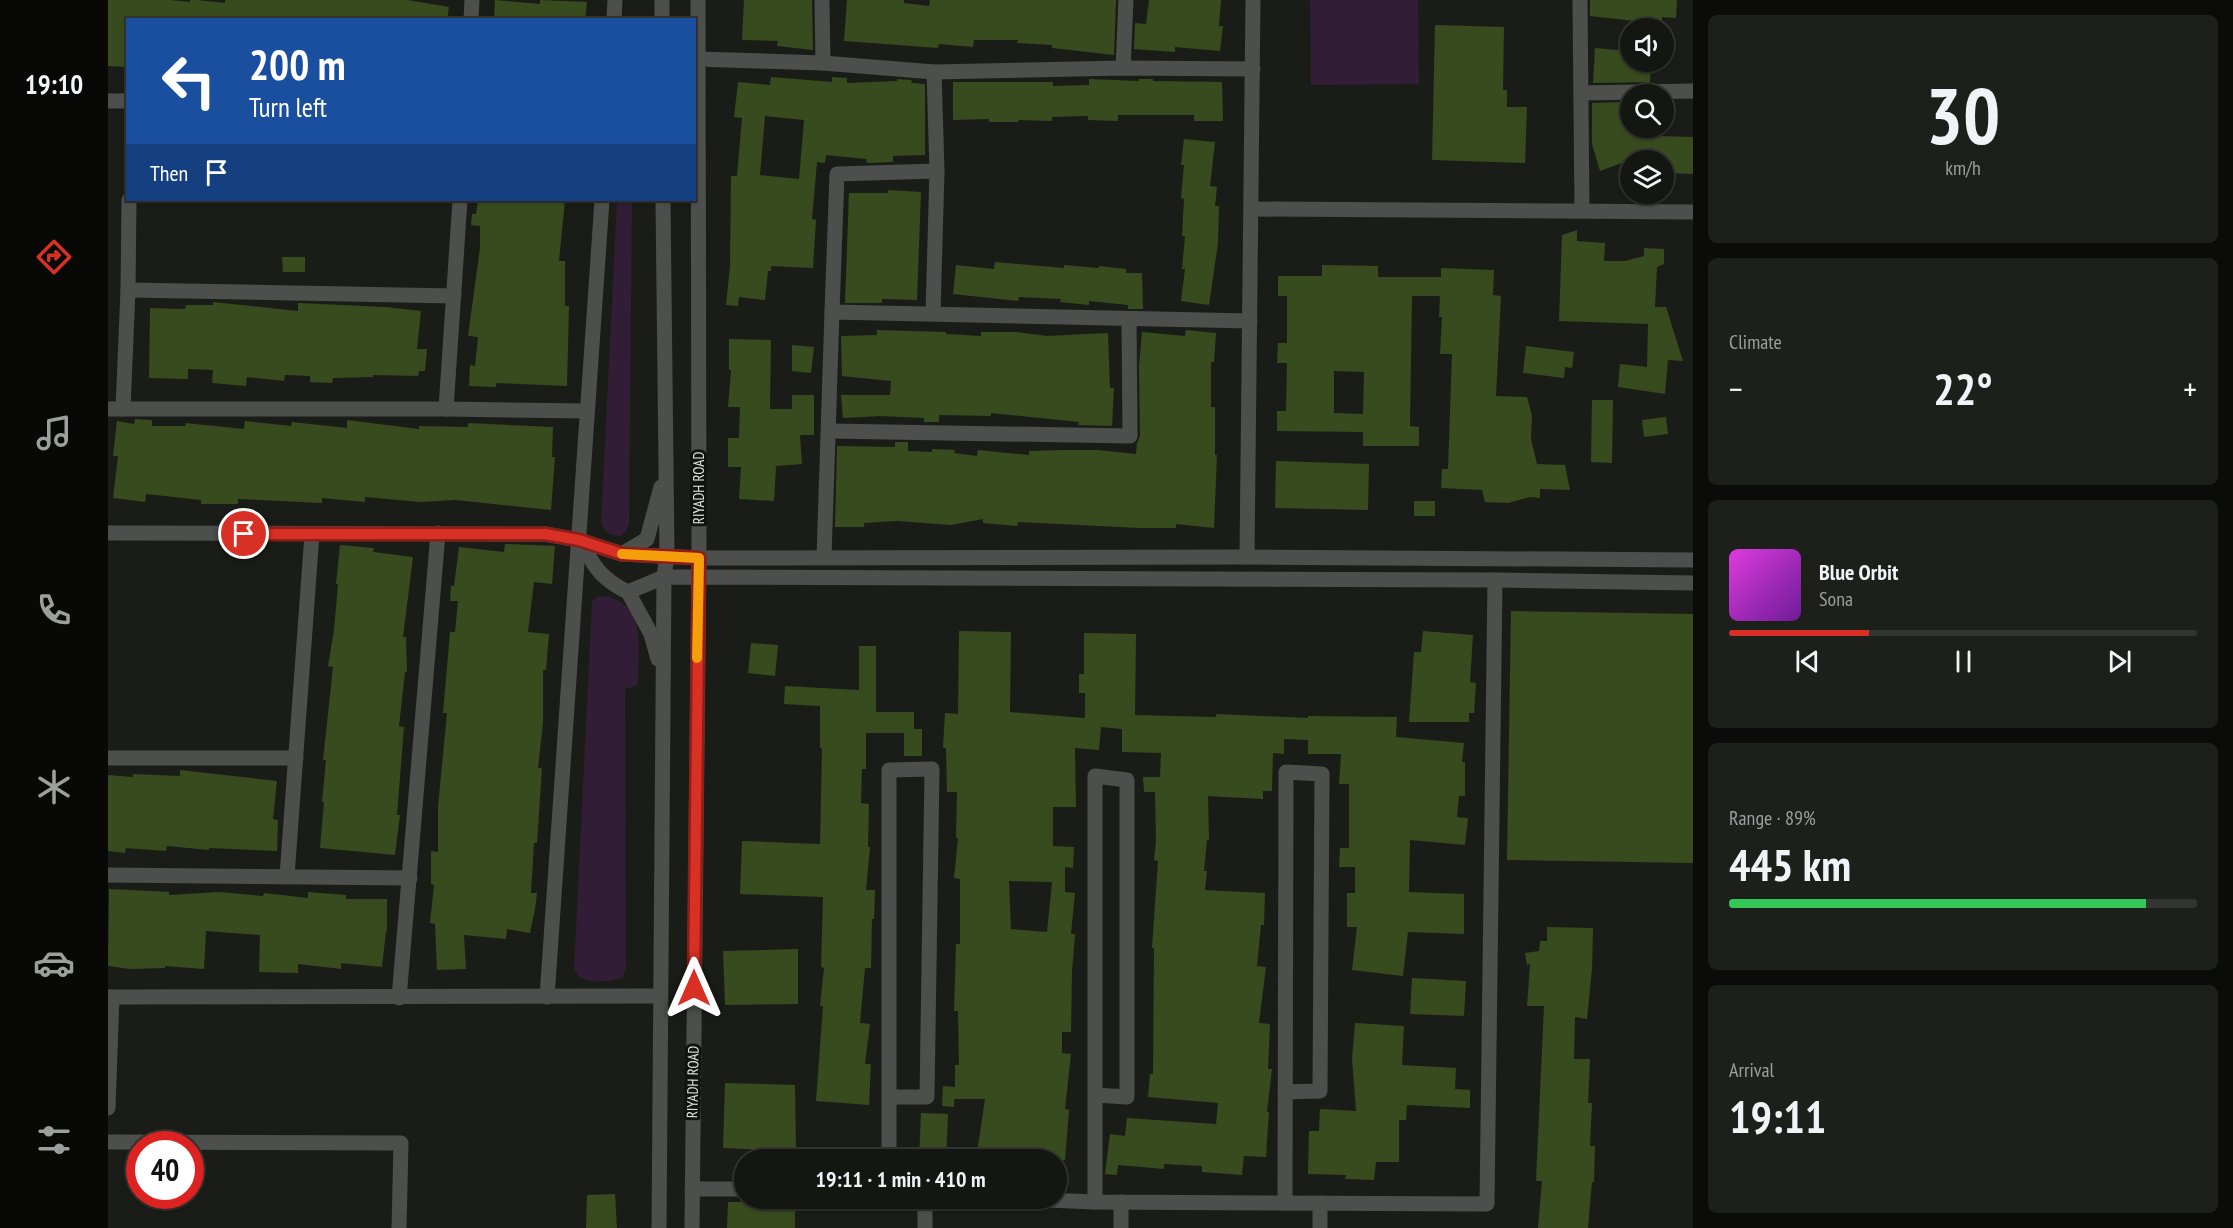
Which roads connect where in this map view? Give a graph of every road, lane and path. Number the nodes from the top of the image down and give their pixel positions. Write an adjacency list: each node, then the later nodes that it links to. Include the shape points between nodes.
1 (472, 0): 9 (street)
2 (615, 0): 10 (street)
3 (662, 0): 11 (street)
4 (698, 0): 12 (street, RIYADH ROAD)
5 (822, 0): 13 (street)
6 (1126, 0): 14 (street)
7 (1253, 0): 15 (street)
8 (1580, 0): 18 (street)
9 (471, 18)
10 (614, 18)
11 (662, 18)
12 (697, 58): 13 (street); 48 (street, RIYADH ROAD)
13 (823, 63): 16 (street)
14 (1123, 68): 15 (street); 16 (street)
15 (1253, 69): 26 (street)
16 (934, 72): 21 (street)
17 (1693, 91): 18 (street)
18 (1581, 93): 27 (street)
19 (108, 101): 20 (street)
20 (126, 101)
21 (937, 171): 31 (street, via 837,174); 32 (street)
22 (129, 201): 29 (street)
23 (460, 201): 30 (street)
24 (602, 201): 37 (street)
25 (663, 201): 39 (street)
26 (1252, 209): 27 (street); 34 (street)
27 (1582, 211): 28 (street)
28 (1693, 212)
29 (129, 290): 30 (street); 35 (street)
30 (453, 296): 36 (street)
31 (832, 312): 32 (street); 38 (street)
32 (933, 313): 33 (street)
33 (1129, 319): 34 (street); 38 (street, via 1130,436)
34 (1250, 321): 47 (street)
35 (116, 409): 36 (street)
36 (446, 409): 37 (street)
37 (587, 411): 43 (street)
38 (830, 431): 46 (street)
39 (665, 472): 44 (street, via 646,540); 45 (street)
40 (108, 533): 42 (street)
41 (438, 533): 42 (street); 43 (street, via 545,534); 60 (street)
42 (312, 534): 57 (street)
43 (588, 546): 44 (street); 54 (street, via 599,573); 63 (street)
44 (622, 554): 45 (street)
45 (667, 556): 48 (street); 50 (street)
46 (824, 557): 47 (street); 48 (street)
47 (1246, 557): 49 (street)
48 (699, 558): 51 (street, RIYADH ROAD)
49 (1693, 560)
50 (663, 577): 51 (street); 54 (street); 55 (street)
51 (698, 579): 52 (street); 71 (street, RIYADH ROAD)
52 (1495, 580): 53 (street); 77 (street, via 1487,1204)
53 (1693, 583)
54 (628, 591): 55 (street, via 651,634)
55 (664, 677): 61 (street)
56 (108, 758): 57 (street)
57 (296, 758): 59 (street)
58 (108, 875): 59 (street)
59 (287, 876): 60 (street)
60 (410, 878): 64 (street)
61 (660, 996): 63 (street); 80 (street)
62 (110, 997): 64 (street); 68 (street)
63 (548, 997): 64 (street)
64 (399, 998)
65 (1285, 1092): 65 (street, via 1286,772 1322,774 1320,1091); 76 (street)
66 (1095, 1095): 66 (street, via 1095,812 1095,776 1127,780 1127,1097); 74 (street)
67 (889, 1098): 67 (street, via 889,770 932,769 927,1097); 70 (street)
68 (108, 1108)
69 (108, 1142): 79 (street, via 401,1143)
70 (890, 1149)
71 (692, 1189): 72 (street); 81 (street, RIYADH ROAD)
72 (734, 1189)
73 (1067, 1201): 74 (street)
74 (1095, 1202): 75 (street)
75 (1121, 1202): 76 (street); 83 (street)
76 (1284, 1203): 77 (street)
77 (1320, 1203): 84 (street)
78 (925, 1209): 82 (street)
79 (399, 1228)
80 (659, 1228)
81 (692, 1228)
82 (925, 1228)
83 (1121, 1228)
84 (1320, 1228)

